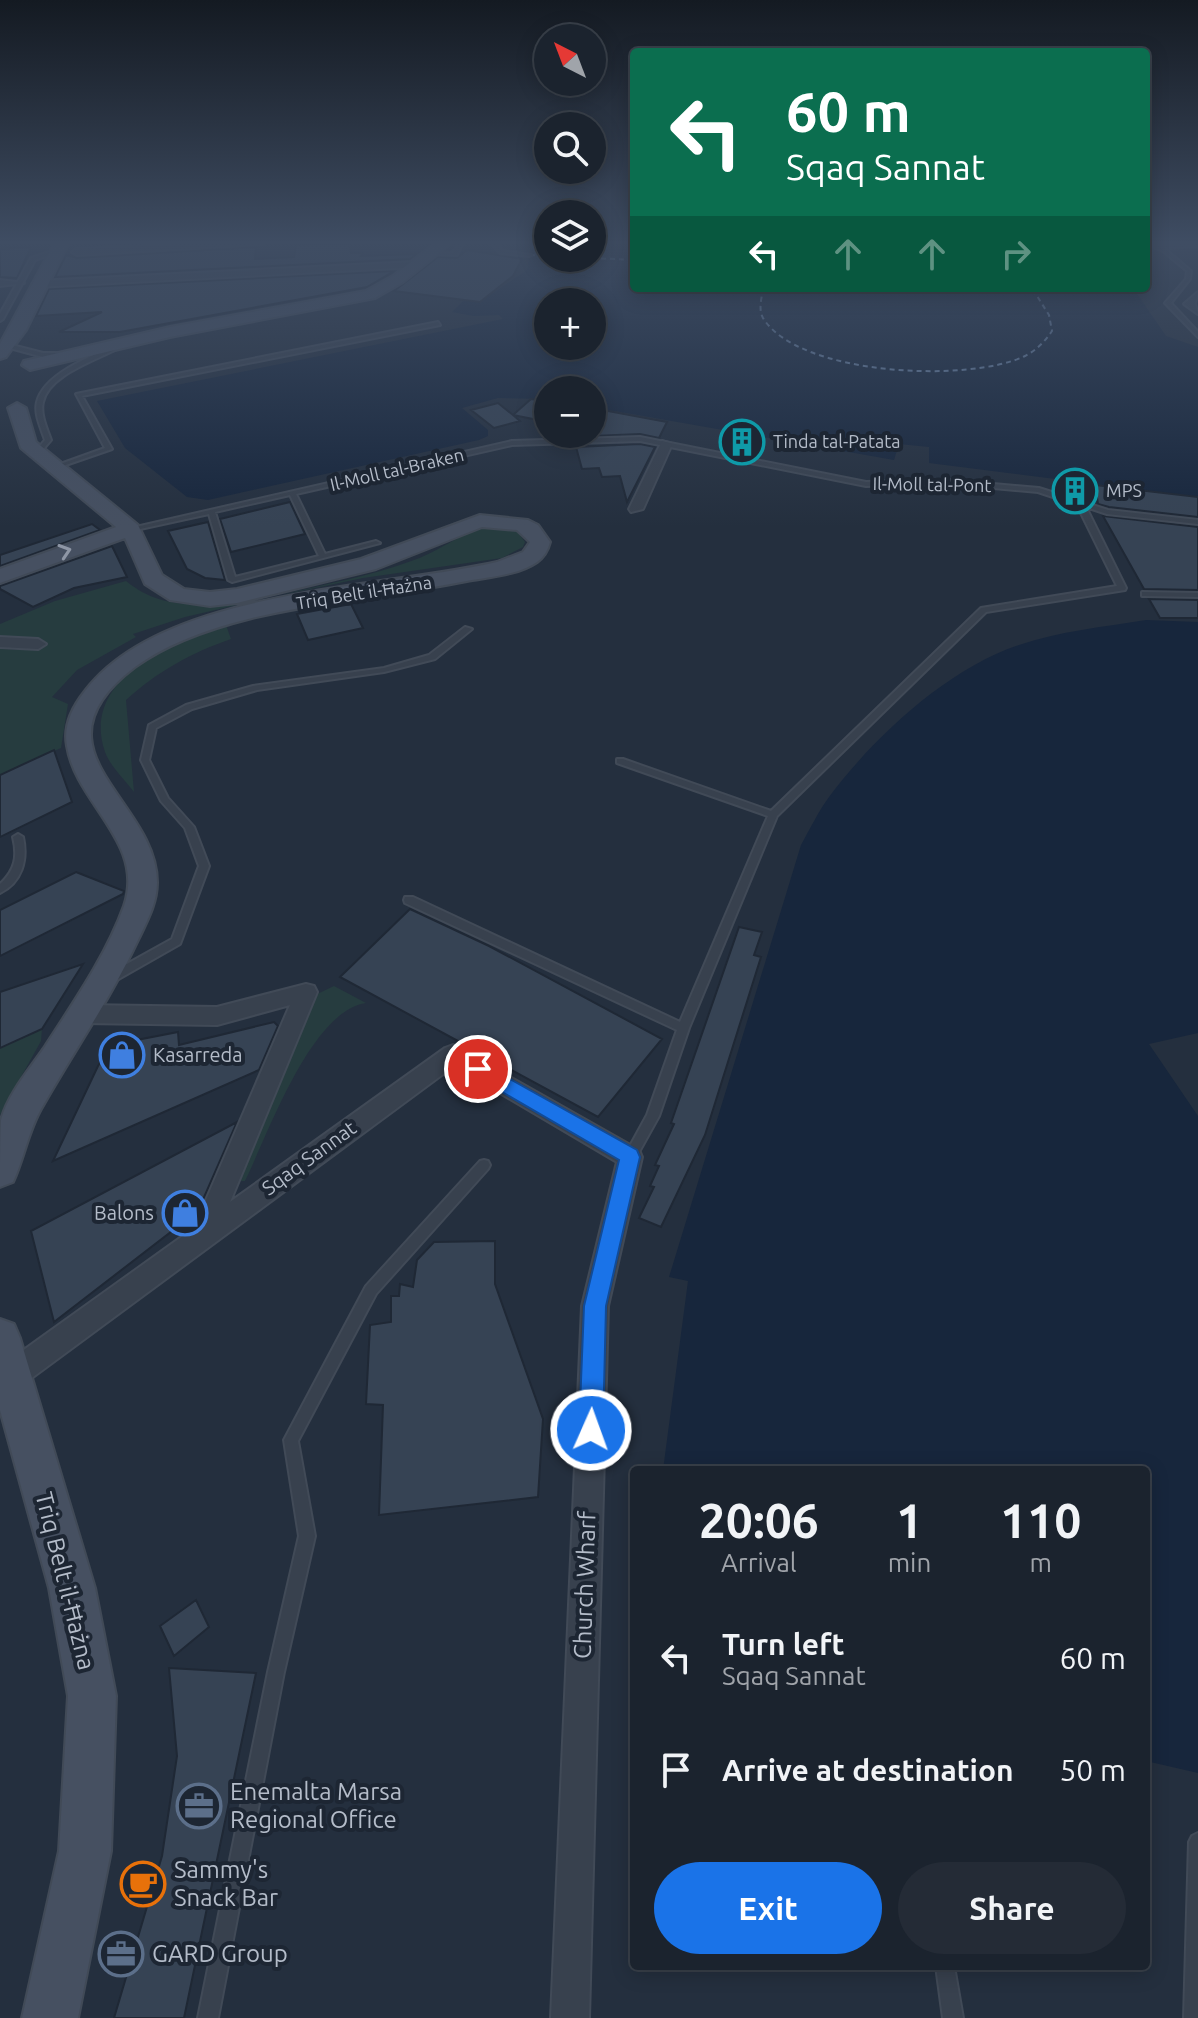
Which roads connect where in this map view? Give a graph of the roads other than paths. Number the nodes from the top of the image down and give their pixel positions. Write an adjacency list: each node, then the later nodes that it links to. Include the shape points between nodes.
1 (143, 338): 3 (main road)
2 (366, 338): 10 (lane, via 78,395 109,449)
3 (128, 341): 5 (main road); 9 (lane, via 75,367 46,391 40,408 48,440)
4 (4, 350): 5 (lane); 7 (main road)
5 (73, 356): 7 (main road)
6 (0, 366): 7 (main road)
7 (24, 384): 9 (main road)
8 (666, 444): 11 (lane, Il-Moll tal-Braken, via 640,439 512,443); 12 (lane, Il-Moll tal-Pont, via 866,484 949,482 1024,488); 13 (street)
9 (25, 445): 10 (main road, Triq Belt il-Ħażna)
10 (55, 467): 17 (main road, Triq Belt il-Ħażna)
11 (293, 494): 14 (lane, Il-Moll tal-Braken); 20 (lane)
12 (1080, 503): 16 (lane, Il-Moll tal-Pont, via 1107,512); 30 (lane, via 1122,588 984,610)
13 (636, 509)
14 (212, 513): 17 (lane, Il-Moll tal-Braken); 20 (lane, via 232,580)
15 (548, 520): 21 (main road, via 517,510 479,511)
16 (1198, 522)
17 (131, 529): 21 (main road, Triq Belt il-Ħażna, via 153,579 178,595 237,596); 22 (main road, one-way to 17)
18 (376, 543): 20 (lane)
19 (561, 548): 23 (main road, via 553,558 521,572)
20 (323, 557)
21 (368, 564): 23 (main road, Triq Belt il-Ħażna, via 480,521 509,521 538,535 538,549 522,562)
22 (0, 577)
23 (426, 584): 34 (main road, Triq Belt il-Ħażna, via 301,603 192,629 140,652 97,690 83,710 80,753 132,838 143,881 138,908)
24 (1145, 594): 25 (lane)
25 (1198, 595)
26 (468, 629): 34 (lane, via 432,657 384,670 256,688 189,707 152,727 145,760 164,799 189,827 204,866 176,941)
27 (0, 642): 28 (street)
28 (38, 644)
29 (620, 761): 30 (lane)
30 (773, 815): 36 (lane)
31 (18, 837): 32 (lane, via 23,852 19,870)
32 (0, 889)
33 (409, 900): 36 (lane)
34 (103, 982): 35 (main road, Triq Belt il-Ħażna)
35 (83, 1014): 39 (main road, Triq Belt il-Ħażna, via 20,1114); 40 (street, via 217,1016 306,992)
36 (683, 1028): 37 (lane, via 653,1116)
37 (630, 1157): 40 (street, Sqaq Sannat, via 453,1054); 46 (street, Church Wharf, via 595,1306)
38 (484, 1165): 45 (lane, via 371,1290 291,1440 307,1536)
39 (0, 1171)
40 (203, 1235): 41 (street, Sqaq Sannat)
41 (3, 1367): 44 (main road, Triq Belt il-Ħażna, via 72,1588 92,1696 85,1851)
42 (1198, 1842): 48 (lane)
43 (946, 1970): 47 (lane)
44 (50, 2018)
45 (208, 2018)
46 (570, 2018)
47 (953, 2018)
48 (1194, 2018)

